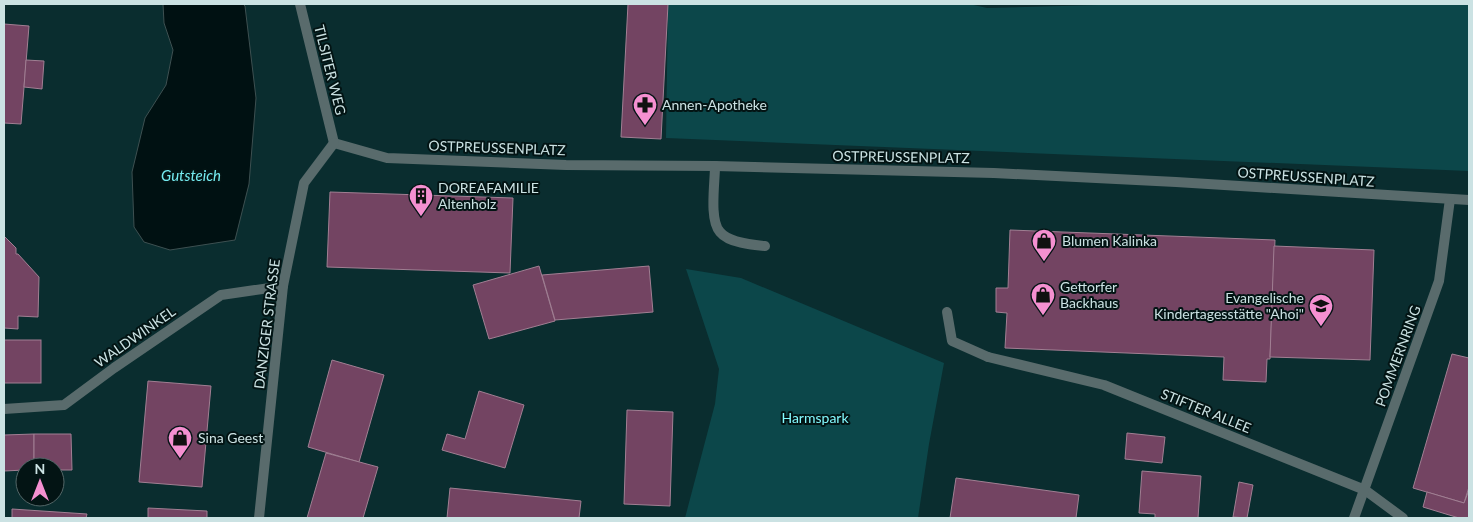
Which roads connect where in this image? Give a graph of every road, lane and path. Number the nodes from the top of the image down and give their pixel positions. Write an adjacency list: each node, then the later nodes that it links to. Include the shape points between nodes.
1 (300, 4): 2 (street, TILSITER WEG)
2 (334, 143): 3 (street, OSTPREUSSENPLATZ, via 387,158 566,165); 7 (street, DANZIGER STRASSE, via 304,183)
3 (715, 166): 4 (street, OSTPREUSSENPLATZ, via 994,173); 6 (street, via 714,219 720,233 742,244)
4 (1450, 199): 5 (street, OSTPREUSSENPLATZ); 10 (street, POMMERNRING, via 1440,281)
5 (1469, 200)
6 (765, 246)
7 (283, 286): 9 (street, WALDWINKEL, via 221,295 64,405); 11 (street, DANZIGER STRASSE)
8 (947, 312): 10 (street, STIFTER ALLEE, via 952,341 988,356 1104,385)
9 (4, 409)
10 (1365, 490): 12 (street, POMMERNRING); 13 (street, STIFTER ALLEE)
11 (259, 518)
12 (1354, 518)
13 (1403, 518)

